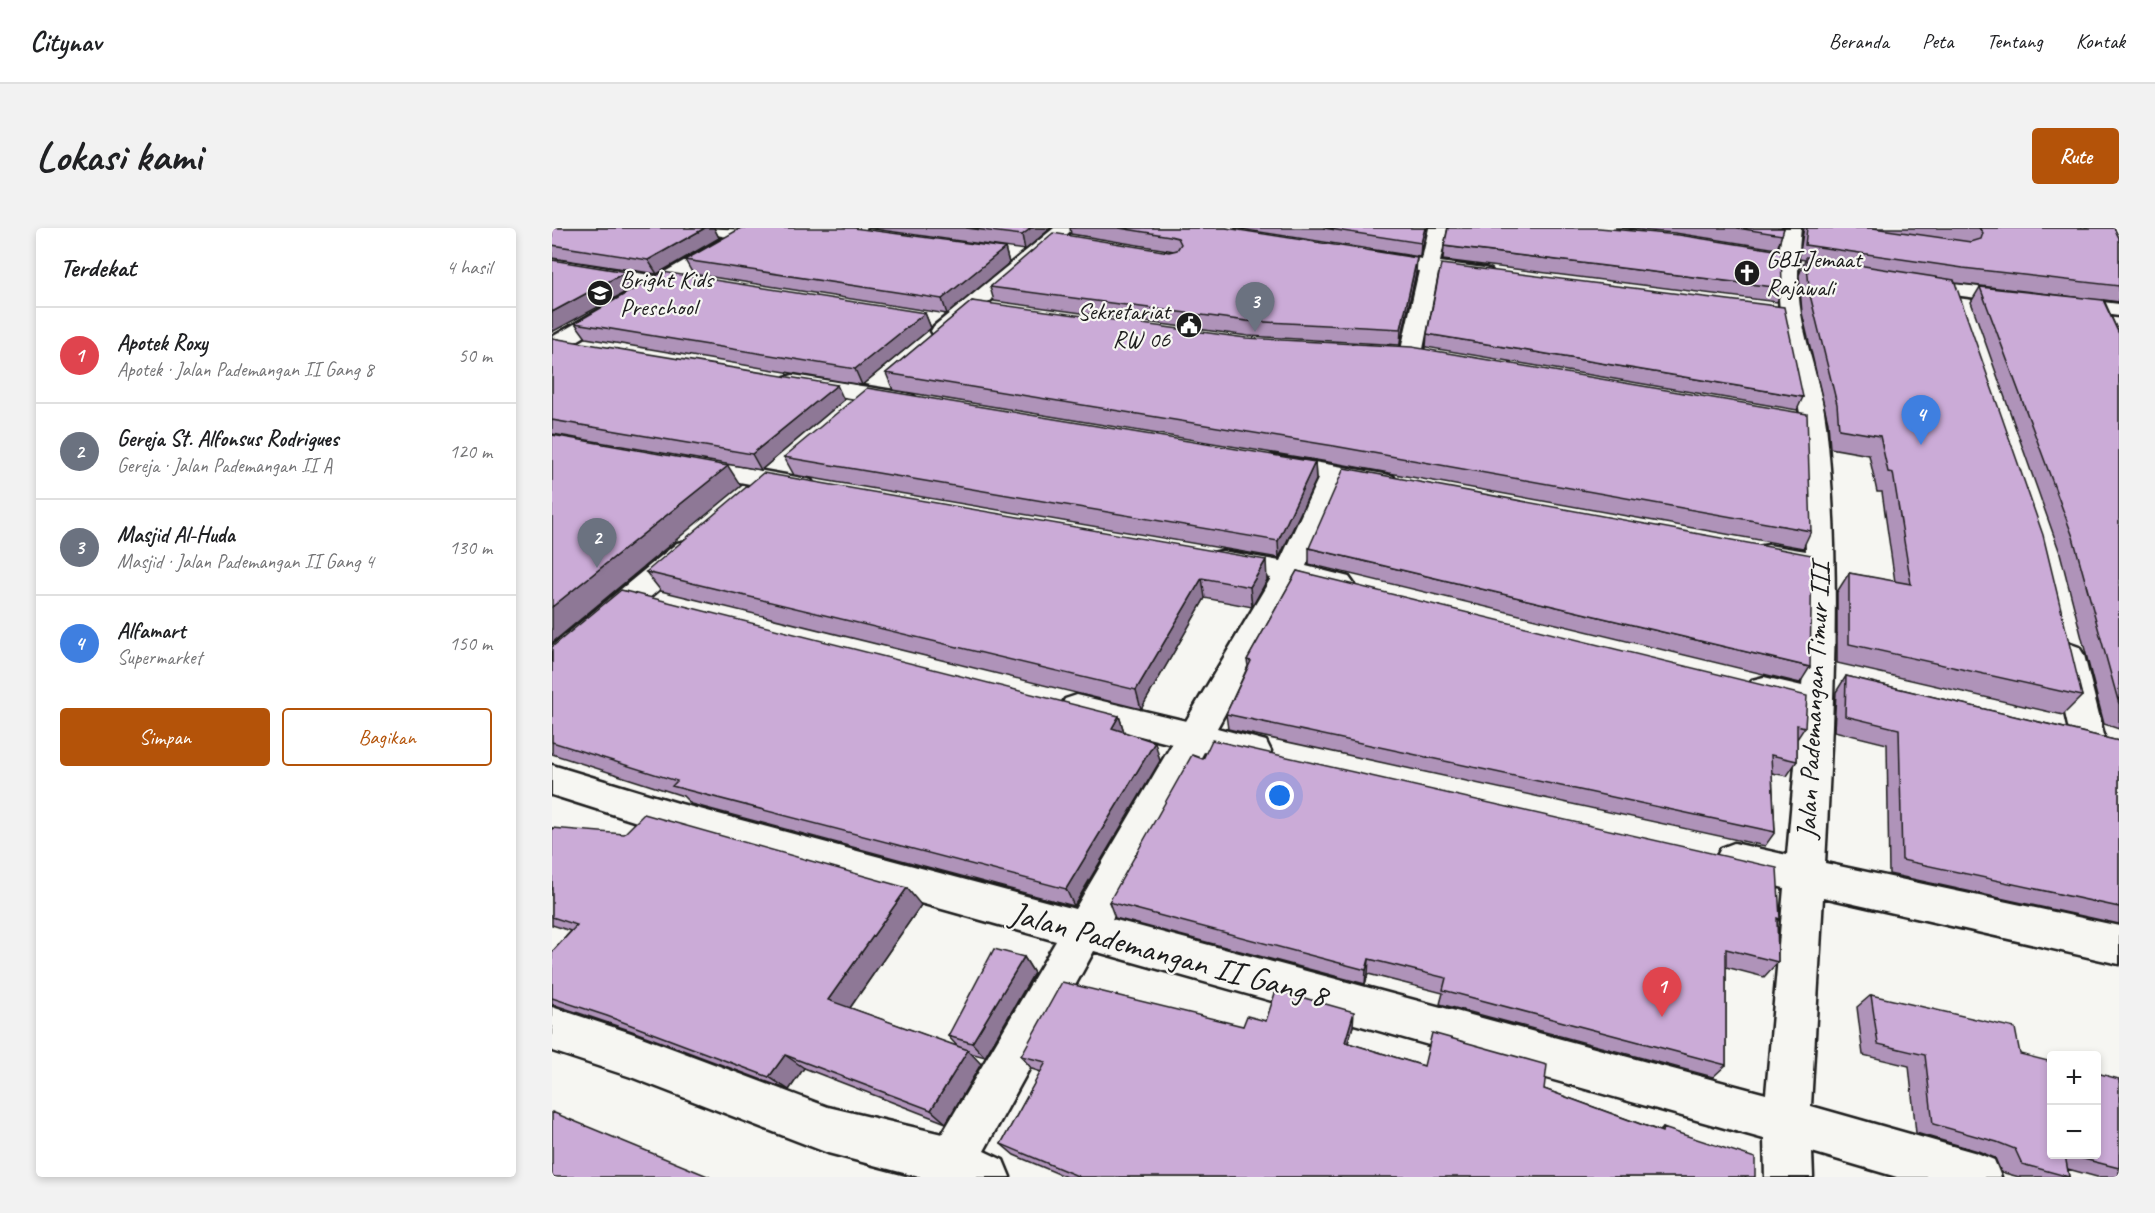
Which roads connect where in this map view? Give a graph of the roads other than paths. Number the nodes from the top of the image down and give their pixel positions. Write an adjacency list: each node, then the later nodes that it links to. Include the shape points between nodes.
1 (707, 228): 3 (street)
2 (1438, 228): 8 (street)
3 (748, 231): 10 (street)
4 (1066, 237): 15 (street, via 1019,256)
5 (1349, 254): 8 (street)
6 (1788, 255): 37 (street, Jalan Pademangan Timur III, via 1778,311 1803,421)
7 (552, 265): 10 (street)
8 (1431, 267): 9 (street); 20 (street)
9 (1500, 276)
10 (666, 281): 11 (street); 16 (street)
11 (693, 282)
12 (1899, 282): 14 (street)
13 (1004, 312): 15 (street)
14 (2111, 314)
15 (950, 316): 17 (street)
16 (554, 344): 18 (street)
17 (927, 344)
18 (588, 346)
19 (1388, 353): 20 (street)
20 (1411, 354): 21 (street)
21 (1434, 358)
22 (893, 372): 24 (street)
23 (766, 378): 24 (street)
24 (859, 402): 25 (street)
25 (926, 403)
26 (795, 457): 30 (street)
27 (1252, 459): 29 (street)
28 (665, 462): 30 (street)
29 (1334, 473): 31 (street); 38 (street)
30 (767, 480): 32 (street); 33 (street)
31 (1404, 486)
32 (825, 490)
33 (741, 503)
34 (705, 534): 40 (street)
35 (1745, 549): 37 (street)
36 (1196, 555): 38 (street)
37 (1821, 563): 46 (street, Jalan Pademangan Timur III)
38 (1289, 572): 39 (street); 50 (street)
39 (1369, 591)
40 (633, 597): 41 (street); 43 (street)
41 (668, 605)
42 (2063, 633): 49 (street)
43 (552, 664)
44 (1854, 681): 46 (street)
45 (1736, 682): 46 (street)
46 (1818, 687): 55 (street, Jalan Pademangan Timur III)
47 (1044, 700): 50 (street)
48 (2052, 727): 49 (street)
49 (2087, 735): 51 (street)
50 (1193, 737): 52 (street); 56 (street)
51 (2119, 744)
52 (1285, 758)
53 (552, 780): 56 (street, Jalan Pademangan II Gang 8, via 681,820)
54 (1701, 852): 55 (street)
55 (1805, 876): 57 (street); 59 (street, Jalan Pademangan Timur III)
56 (1085, 932): 59 (street, Jalan Pademangan II Gang 8); 60 (street)
57 (2119, 945)
58 (552, 1029): 60 (street, via 828,1130)
59 (1787, 1123): 61 (street, Jalan Pademangan Timur III); 62 (street, Jalan Pademangan II Gang 8)
60 (961, 1171)
61 (1789, 1177)
62 (1977, 1177)

